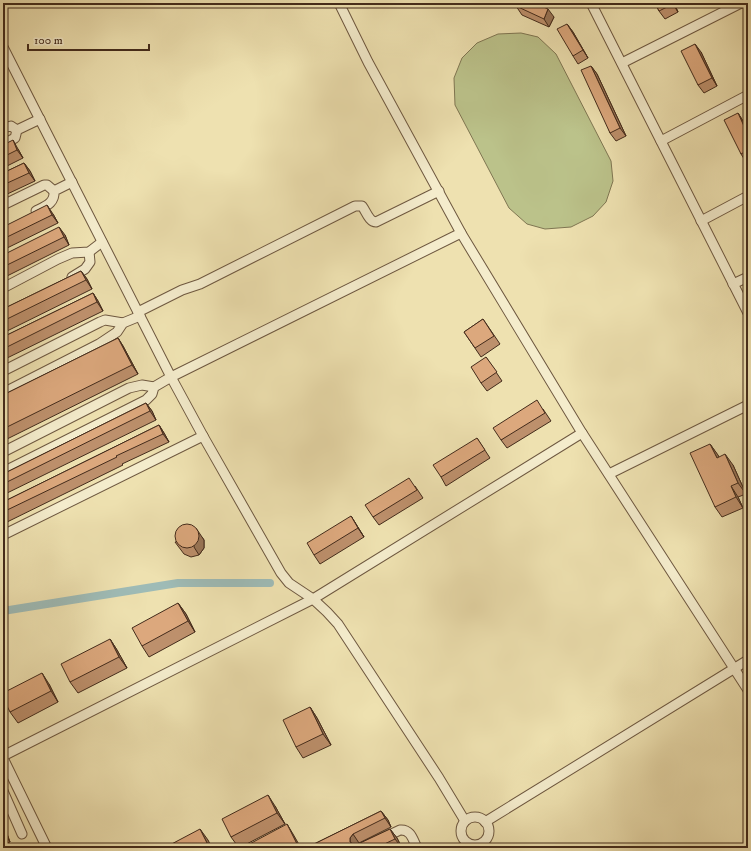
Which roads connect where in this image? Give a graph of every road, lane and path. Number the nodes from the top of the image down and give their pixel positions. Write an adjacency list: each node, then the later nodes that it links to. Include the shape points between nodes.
1 (339, 3): 14 (street, via 368,62)
2 (591, 3): 5 (street)
3 (741, 3): 5 (street)
4 (3, 48): 7 (street)
5 (622, 63): 10 (street)
6 (748, 95): 10 (street)
7 (40, 119): 9 (street); 12 (street)
8 (3, 128): 9 (street, via 11,126)
9 (17, 130): 11 (street, via 15,138)
10 (661, 141): 18 (street)
11 (3, 144)
12 (72, 182): 13 (street); 20 (street)
13 (54, 191): 16 (street, via 44,185); 17 (street, via 52,202)
14 (439, 191): 19 (street); 27 (street, via 376,222 371,220 362,206 356,206 200,284 182,290)
15 (748, 196): 18 (street)
16 (3, 206)
17 (28, 215)
18 (701, 221): 24 (street)
19 (461, 233): 30 (street); 34 (street)
20 (102, 242): 21 (street); 27 (street)
21 (89, 252): 23 (street, via 90,262 85,269); 25 (street, via 72,253)
22 (748, 277): 24 (street)
23 (66, 280)
24 (733, 284): 26 (street)
25 (3, 288)
26 (748, 313)
27 (139, 314): 28 (street); 30 (street)
28 (123, 323): 29 (street, via 105,320); 32 (street, via 118,332 111,337)
29 (3, 371)
30 (171, 377): 31 (street); 35 (street)
31 (154, 387): 36 (street, via 130,388); 37 (street, via 146,400)
32 (3, 392)
33 (748, 405): 38 (street)
34 (582, 433): 38 (street); 40 (street)
35 (203, 436): 39 (street); 40 (street, via 281,573 289,583)
36 (3, 452)
37 (3, 472)
38 (609, 474): 42 (street)
39 (3, 535)
40 (313, 599): 44 (street); 46 (street, via 338,624)
41 (748, 660): 42 (street)
42 (734, 669): 43 (street); 47 (street)
43 (748, 690)
44 (3, 757): 51 (street)
45 (3, 791): 48 (street)
46 (465, 821): 47 (street, via 478,817); 49 (street, via 461,834)
47 (485, 822): 50 (street, via 489,830)
48 (22, 834)
49 (464, 845): 50 (street)
50 (484, 845)
51 (47, 848)
52 (362, 848): 53 (street, via 400,830 410,833)
53 (417, 848)

